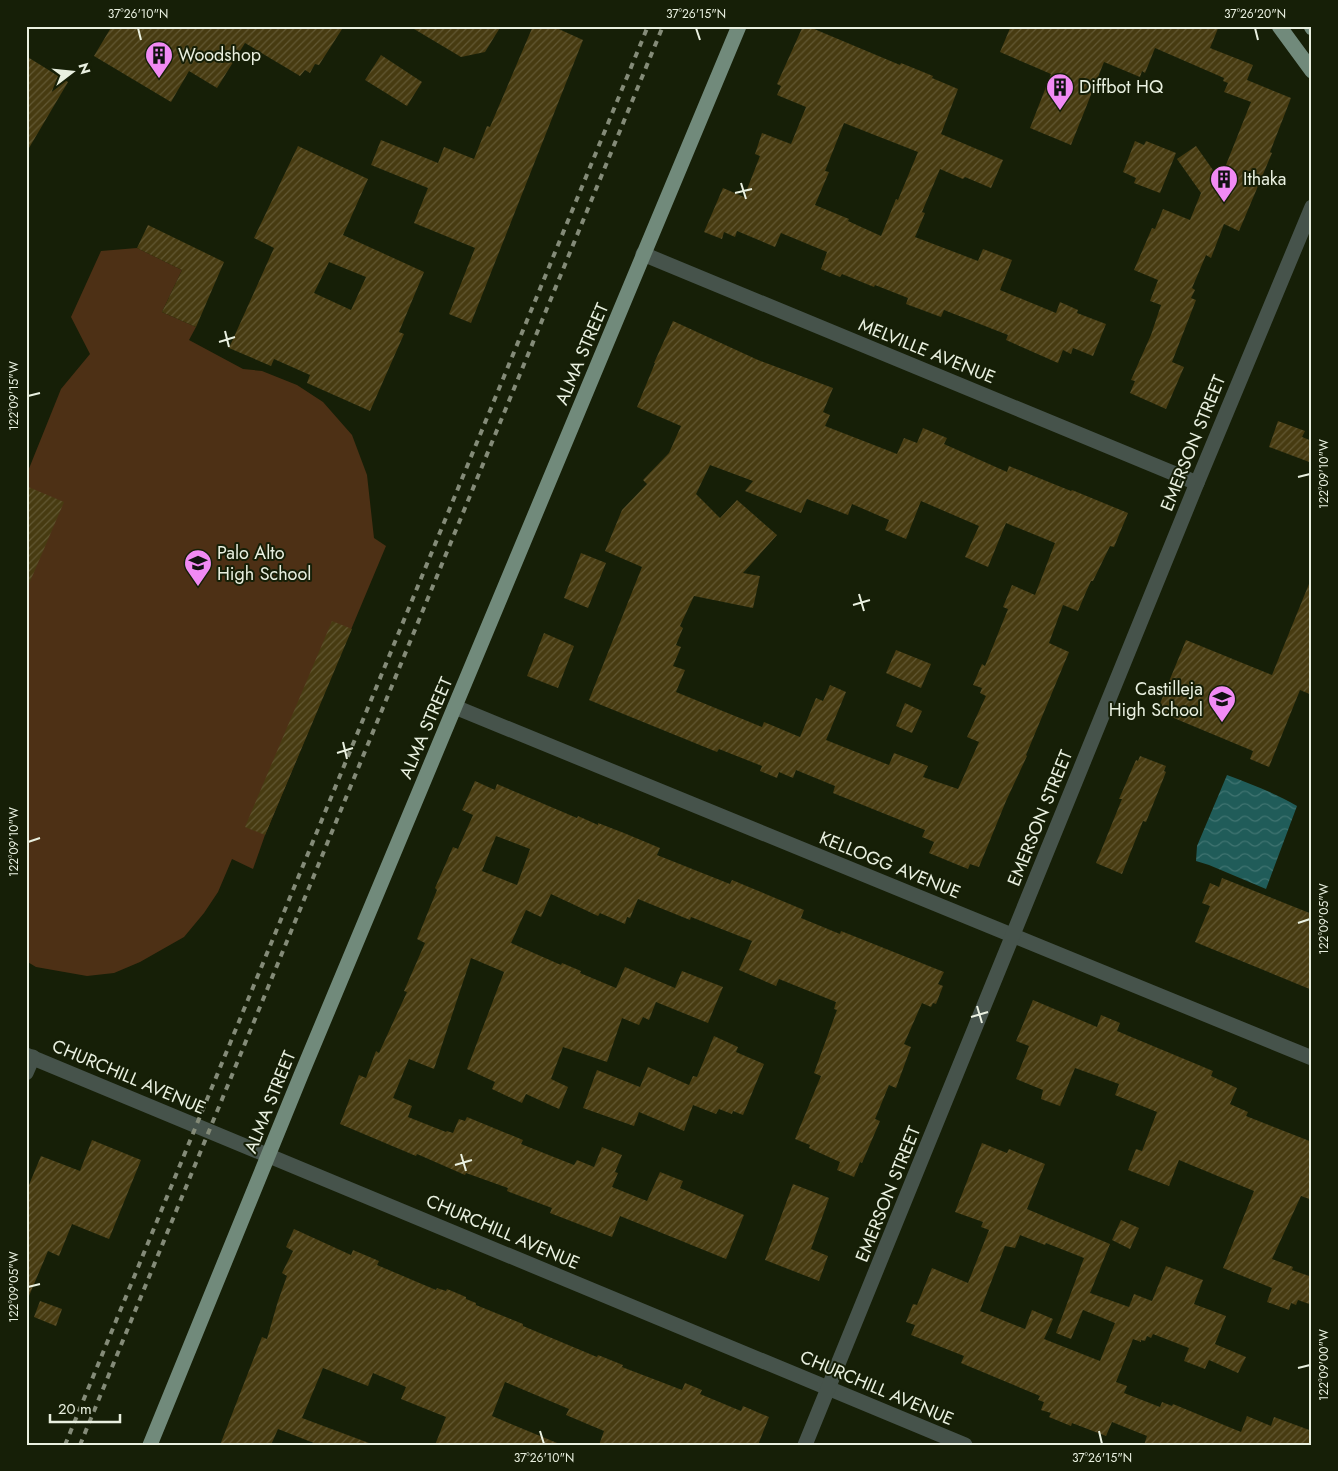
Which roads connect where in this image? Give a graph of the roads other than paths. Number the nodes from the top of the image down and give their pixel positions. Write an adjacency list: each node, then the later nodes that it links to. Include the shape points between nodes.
1 (739, 26): 5 (main road, ALMA STREET)
2 (1279, 26): 3 (main road)
3 (1312, 71)
4 (1312, 207): 6 (street, EMERSON STREET)
5 (644, 254): 6 (street, MELVILLE AVENUE); 7 (main road, ALMA STREET)
6 (1197, 483): 8 (street, EMERSON STREET)
7 (455, 707): 8 (street, KELLOGG AVENUE); 12 (main road, ALMA STREET)
8 (1012, 935): 10 (street, KELLOGG AVENUE); 13 (street, EMERSON STREET)
9 (30, 1056): 11 (street); 12 (street, CHURCHILL AVENUE)
10 (1312, 1058)
11 (26, 1073)
12 (268, 1155): 13 (street, CHURCHILL AVENUE); 14 (main road, ALMA STREET)
13 (829, 1388): 15 (street, EMERSON STREET); 16 (street, CHURCHILL AVENUE)
14 (150, 1445)
15 (805, 1445)
16 (965, 1445)

